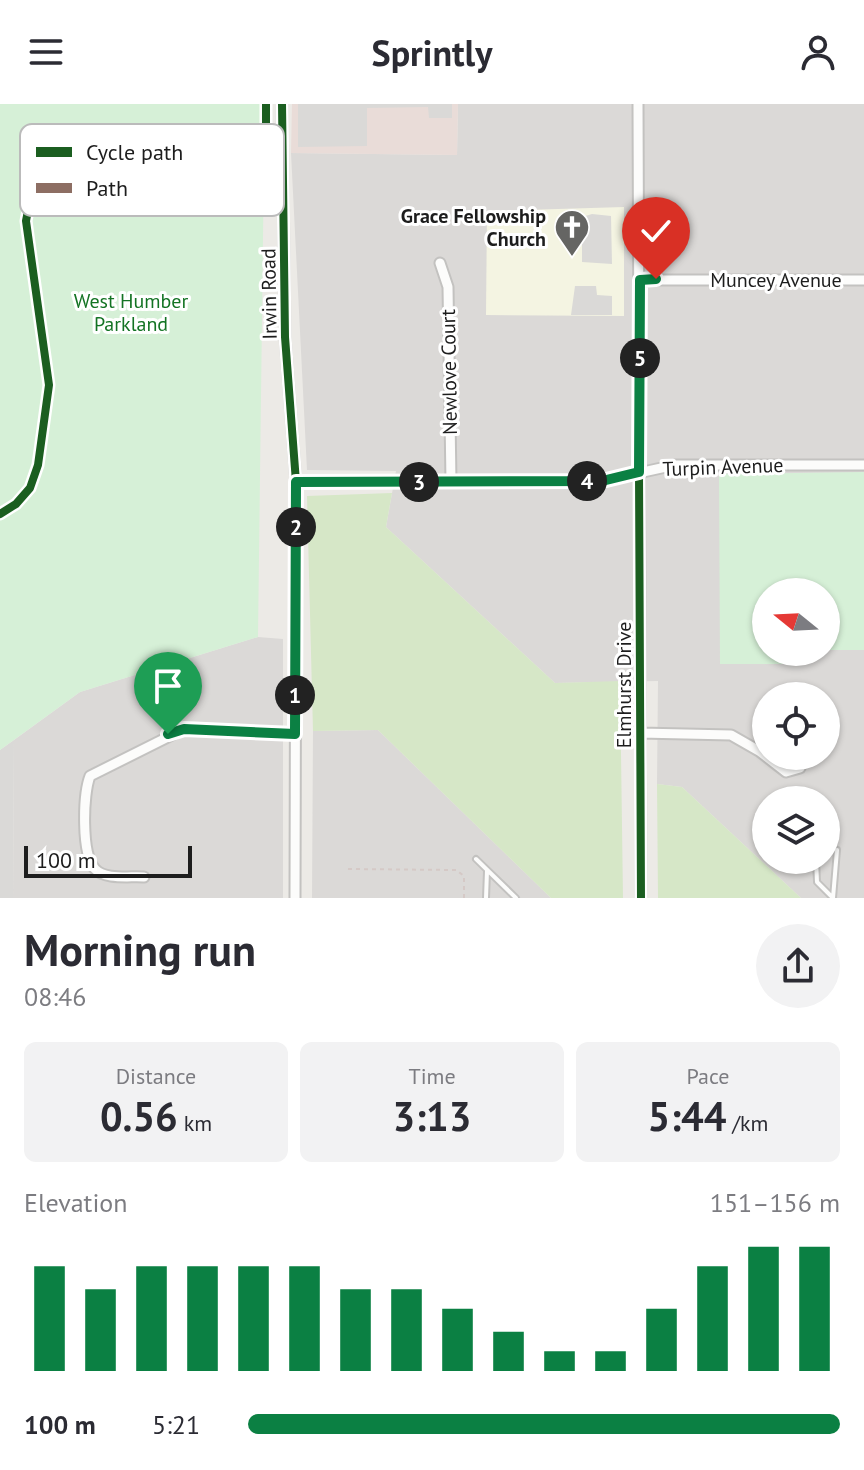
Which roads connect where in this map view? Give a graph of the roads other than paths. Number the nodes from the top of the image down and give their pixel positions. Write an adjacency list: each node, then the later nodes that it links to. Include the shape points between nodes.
1 (282, 104): 3 (street, Irwin Road)
2 (638, 104): 6 (street, Elmhurst Drive)
3 (282, 124)
4 (283, 216): 10 (street, Irwin Road, via 285,337)
5 (440, 263): 11 (street, Newlove Court, via 448,287)
6 (640, 280): 7 (street, Muncey Avenue); 9 (street, Elmhurst Drive)
7 (864, 280)
8 (864, 465): 9 (street, Turpin Avenue, via 675,465)
9 (639, 472): 11 (street, Turpin Avenue, via 602,481); 12 (street, Elmhurst Drive)
10 (296, 482): 11 (street, Turpin Avenue); 13 (street, Irwin Road)
11 (451, 482)
12 (640, 733): 14 (street, via 723,733); 23 (street, Elmhurst Drive)
13 (295, 734): 19 (street, via 184,729 90,776 85,788 86,855 96,871); 20 (street, Irwin Road)
14 (752, 745)
15 (476, 859): 16 (lane)
16 (487, 871): 21 (lane); 22 (lane)
17 (817, 874): 24 (lane, via 817,882)
18 (835, 874): 24 (lane)
19 (144, 877)
20 (295, 898)
21 (486, 898)
22 (516, 898)
23 (641, 898)
24 (833, 898)

